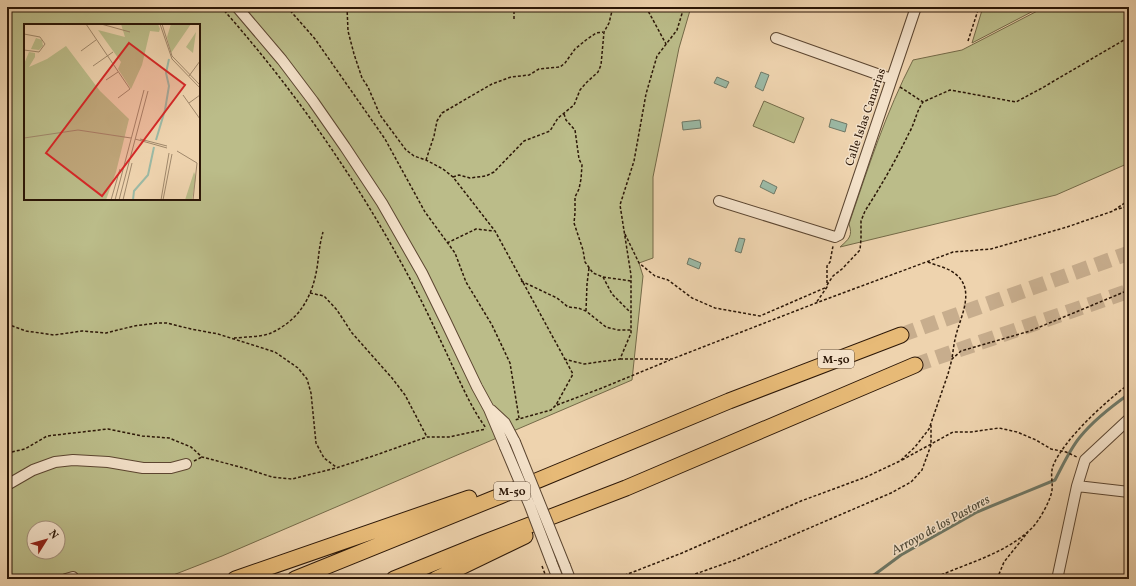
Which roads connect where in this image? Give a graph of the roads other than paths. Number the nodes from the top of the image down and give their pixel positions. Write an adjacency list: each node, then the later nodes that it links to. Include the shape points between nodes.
1 (237, 7): 9 (street, via 282,60 313,102 346,147 382,204 425,280)
2 (916, 7): 4 (street, Calle Islas Canarias)
3 (776, 38): 4 (street)
4 (891, 79): 5 (street, Calle Islas Canarias, via 839,235 835,237)
5 (719, 201)
6 (901, 335): 8 (highway, M-50)
7 (915, 365): 14 (highway)
8 (729, 401): 16 (highway, via 668,419 470,498); 17 (highway, M-50)
9 (489, 409): 20 (street, bridge); 21 (street, bridge, via 505,423 515,442)
10 (1129, 419): 13 (street, via 1085,460)
11 (186, 464): 12 (street, via 171,468 143,468 108,462 55,462 33,470)
12 (7, 485)
13 (1077, 486): 15 (street); 22 (street, via 1058,575)
14 (626, 488): 18 (highway); 19 (highway)
15 (1129, 492)
16 (235, 579)
17 (295, 579)
18 (394, 579)
19 (436, 579)
20 (558, 579)
21 (570, 579)
22 (1061, 579)

